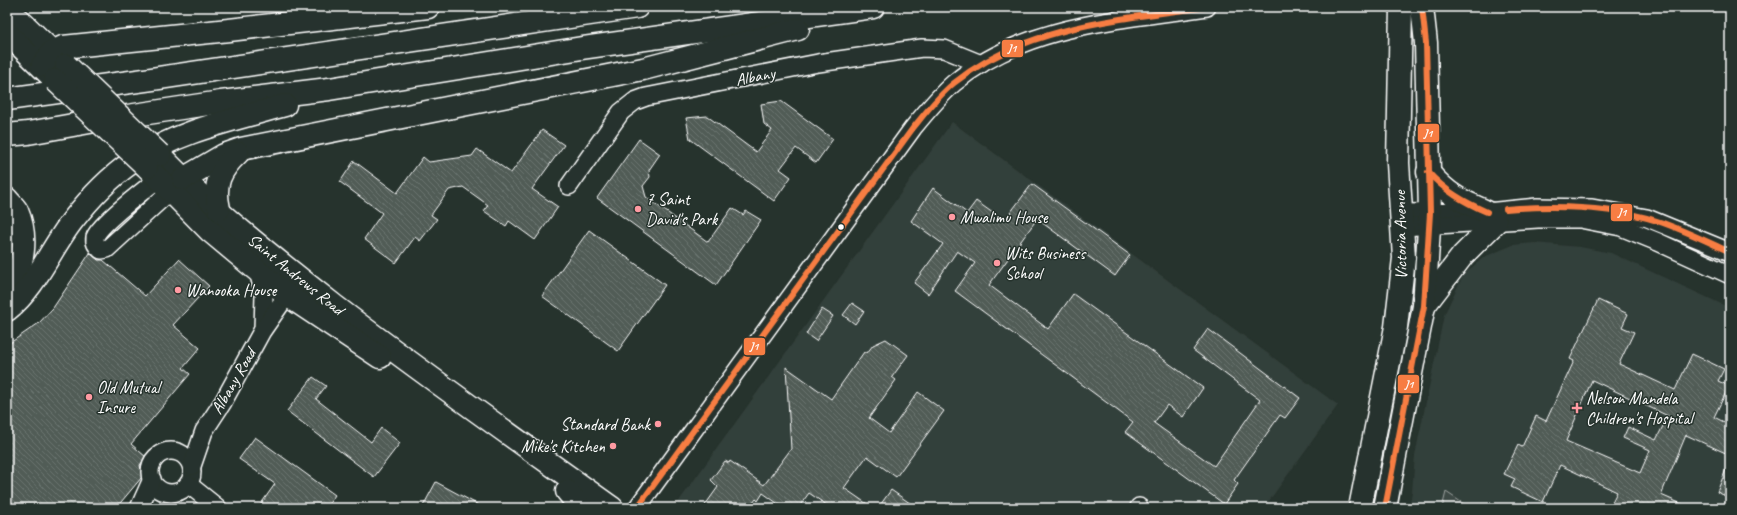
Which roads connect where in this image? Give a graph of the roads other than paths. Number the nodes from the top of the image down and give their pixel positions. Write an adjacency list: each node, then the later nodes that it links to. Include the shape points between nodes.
1 (428, 7): 13 (main road, via 57,48)
2 (637, 7): 15 (main road)
3 (873, 7): 9 (main road)
4 (1207, 7): 12 (street, via 1050,33 1004,51)
5 (1401, 7): 26 (main road, Victoria Avenue, via 1398,163)
6 (1422, 7): 11 (main road, Victoria Avenue)
7 (1438, 7): 11 (main road)
8 (7, 8): 13 (main road, Saint Andrews Road)
9 (837, 12): 14 (main road, via 582,48); 17 (main road, via 797,30 643,70)
10 (7, 33): 13 (main road, Saint Andrews Road)
11 (1426, 43): 18 (main road, Victoria Avenue)
12 (981, 64): 20 (street, Albany, via 944,49 922,48 818,63 646,97 622,112); 48 (street, via 954,83 913,128)
13 (54, 66): 19 (main road, Saint Andrews Road, bridge)
14 (329, 89): 16 (main road, via 221,102); 34 (main road, via 309,98 186,135 132,162 90,198 23,296)
15 (7, 99)
16 (7, 135)
17 (242, 149): 19 (main road); 22 (main road, via 220,176 216,186)
18 (1428, 172): 24 (main road, via 1451,195); 25 (main road, Victoria Avenue)
19 (165, 173): 22 (main road, Saint Andrews Road); 29 (main road, Saint Andrews Road, via 210,231)
20 (569, 186)
21 (7, 199): 31 (main road, via 16,210 24,231 24,248 18,269)
22 (218, 209): 28 (main road, Saint Andrews Road)
23 (1538, 213): 24 (street); 27 (street, via 1592,208 1647,218); 30 (street, via 1621,227)
24 (1492, 217): 25 (street); 33 (main road)
25 (1430, 219): 26 (street); 33 (main road, Victoria Avenue)
26 (1401, 220): 49 (main road, Victoria Avenue, via 1404,258 1400,299)
27 (1730, 252)
28 (277, 261): 32 (street, via 286,282); 47 (main road, Saint Andrews Road, via 380,341)
29 (258, 271): 32 (main road, Saint Andrews Road); 35 (street, Albany Road, via 264,300)
30 (1730, 275)
31 (7, 287)
32 (287, 295): 35 (street, Albany Road); 41 (main road, Saint Andrews Road, via 490,433)
33 (1424, 306): 50 (main road, Victoria Avenue)
34 (7, 310)
35 (262, 331): 36 (street, Albany Road)
36 (204, 431): 37 (street, Albany Road); 38 (street, Albany Road)
37 (172, 450): 38 (street, via 184,455); 39 (street, via 159,454 154,460 151,466)
38 (192, 466): 40 (street)
39 (152, 479): 42 (street, via 155,485); 43 (street)
40 (188, 484): 42 (street, via 178,492); 44 (street)
41 (567, 491): 45 (main road); 46 (main road, Saint Andrews Road)
42 (166, 492): 43 (street)
43 (140, 508)
44 (218, 508)
45 (581, 508)
46 (591, 508)
47 (612, 508)
48 (637, 508)
49 (1360, 508)
50 (1385, 508)

